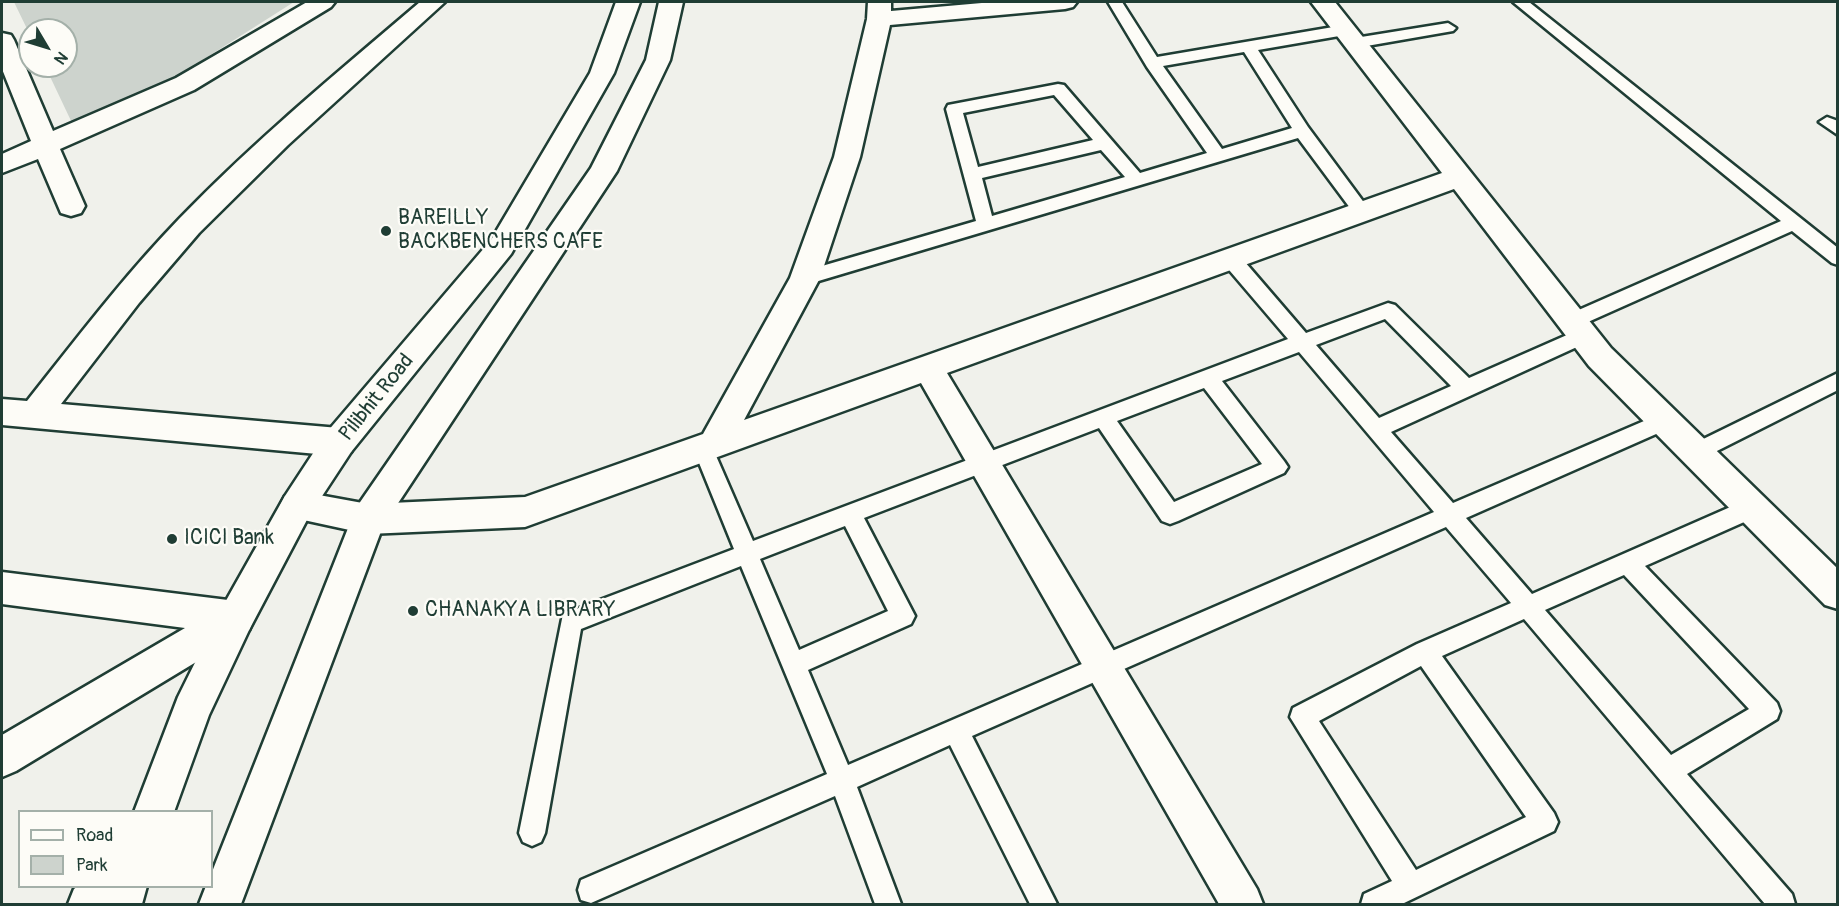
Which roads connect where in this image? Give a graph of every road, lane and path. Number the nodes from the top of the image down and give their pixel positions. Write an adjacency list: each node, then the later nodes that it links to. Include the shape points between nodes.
1 (322, 2): 17 (main road, via 185,84)
2 (433, 2): 37 (main road, via 189,226 109,319)
3 (628, 2): 41 (main road, Pilibhit Road, via 602,72 501,247)
4 (671, 2): 49 (main road, via 658,60 603,171)
5 (1065, 2): 9 (main road)
6 (1115, 2): 14 (lane)
7 (1323, 2): 11 (main road)
8 (1520, 2): 25 (lane)
9 (880, 10): 29 (main road, via 847,157)
10 (1448, 28): 11 (lane)
11 (1350, 37): 13 (lane); 21 (main road)
12 (2, 40): 17 (main road)
13 (1248, 47): 14 (lane); 15 (lane)
14 (1154, 63): 18 (lane)
15 (1302, 131): 18 (lane); 24 (lane)
16 (1105, 143): 20 (lane); 20 (lane, via 1058,89 954,109); 22 (lane)
17 (46, 147): 19 (main road); 23 (main road)
18 (1218, 156): 22 (lane)
19 (2, 164)
20 (972, 174): 26 (lane)
21 (1459, 177): 24 (main road); 30 (main road)
22 (1137, 180): 26 (lane)
23 (71, 206)
24 (1362, 212): 28 (main road)
25 (1794, 223): 27 (lane); 30 (lane)
26 (986, 225): 29 (lane)
27 (1838, 258)
28 (1231, 259): 31 (lane); 32 (main road)
29 (805, 278): 42 (main road)
30 (1578, 329): 34 (lane); 39 (main road, via 1600,357)
31 (1302, 343): 33 (lane); 34 (lane, via 1388,310); 40 (lane)
32 (928, 368): 42 (main road); 44 (main road)
33 (1208, 378): 38 (lane); 38 (lane, via 1277,467 1170,514)
34 (1466, 388): 40 (lane)
35 (1833, 390): 43 (lane)
36 (2, 412): 37 (main road)
37 (34, 416): 41 (main road)
38 (1103, 417): 44 (lane)
39 (1665, 421): 43 (main road); 48 (lane)
40 (1376, 429): 48 (lane)
41 (339, 442): 45 (main road, Pilibhit Road)
42 (709, 446): 49 (main road, via 525,512); 50 (lane)
43 (1696, 452): 46 (main road)
44 (984, 462): 47 (lane); 58 (main road)
45 (297, 506): 49 (main road); 55 (main road, Pilibhit Road)
46 (1752, 508): 51 (lane); 52 (main road)
47 (850, 514): 50 (lane); 57 (lane, via 903,616)
48 (1450, 515): 54 (lane); 58 (lane)
49 (368, 519): 71 (main road)
50 (747, 554): 57 (lane); 64 (lane, via 571,622)
51 (1627, 563): 54 (lane); 61 (lane, via 1768,711)
52 (1838, 593)
53 (10, 594): 55 (main road)
54 (1528, 607): 56 (lane); 61 (lane)
55 (236, 618): 60 (main road); 63 (main road, Pilibhit Road, via 192,710)
56 (1425, 652): 65 (lane, via 1302,717); 65 (lane, via 1545,822)
57 (793, 665): 62 (lane)
58 (1103, 666): 59 (lane); 74 (main road)
59 (956, 731): 62 (lane); 73 (lane)
60 (2, 757)
61 (1668, 771): 76 (lane)
62 (842, 781): 68 (lane); 72 (lane)
63 (155, 810)
64 (532, 833)
65 (1412, 887): 75 (lane)
66 (114, 888): 69 (main road)
67 (125, 888): 70 (main road)
68 (591, 890)
69 (89, 904)
70 (121, 904)
71 (220, 904)
72 (888, 904)
73 (1044, 904)
74 (1242, 904)
75 (1374, 904)
76 (1782, 904)

